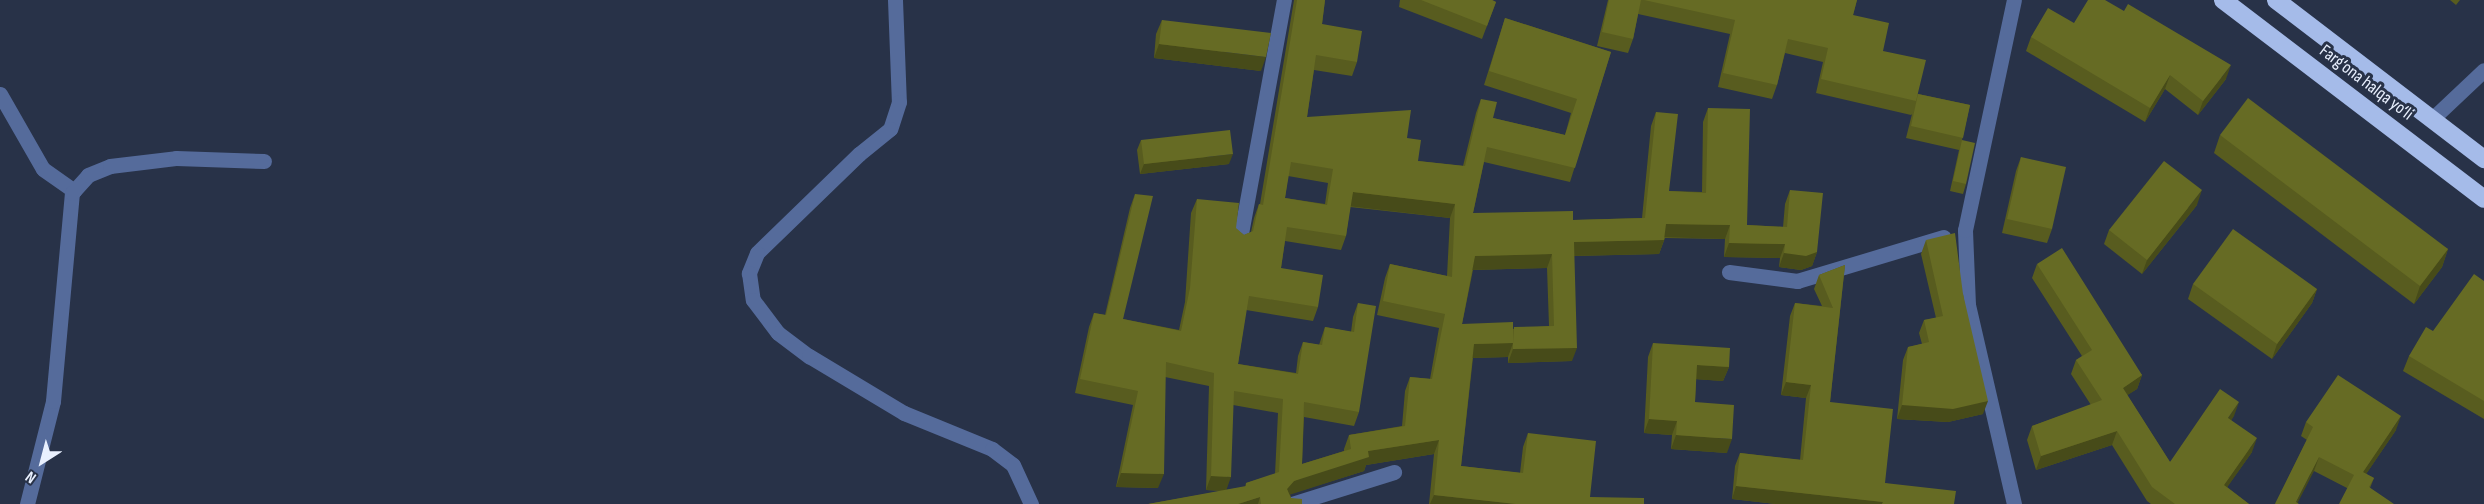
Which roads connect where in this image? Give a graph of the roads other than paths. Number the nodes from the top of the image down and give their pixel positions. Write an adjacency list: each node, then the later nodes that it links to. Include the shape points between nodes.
1 (895, 0): 18 (street, via 899,102 890,129 757,253 749,273 753,300 778,333 808,356 904,413 992,449 1013,465)
2 (1284, 0): 14 (street)
3 (2014, 0): 13 (street)
4 (2223, 0): 12 (highway, Farg‘ona halqa yo‘li)
5 (2276, 0): 8 (highway, Farg‘ona halqa yo‘li)
6 (2484, 70): 8 (street)
7 (0, 94): 11 (street, via 43,169)
8 (2432, 118): 9 (highway, Farg‘ona halqa yo‘li)
9 (2484, 159)
10 (264, 161): 11 (street, via 176,158 110,166 88,175)
11 (74, 191): 17 (street, via 67,225 53,401)
12 (2484, 199)
13 (1965, 231): 15 (street, via 1797,281); 20 (street, via 1968,305)
14 (1240, 239)
15 (1729, 272)
16 (1394, 472): 19 (street)
17 (27, 504)
18 (1031, 504)
19 (1293, 504)
20 (2014, 504)

